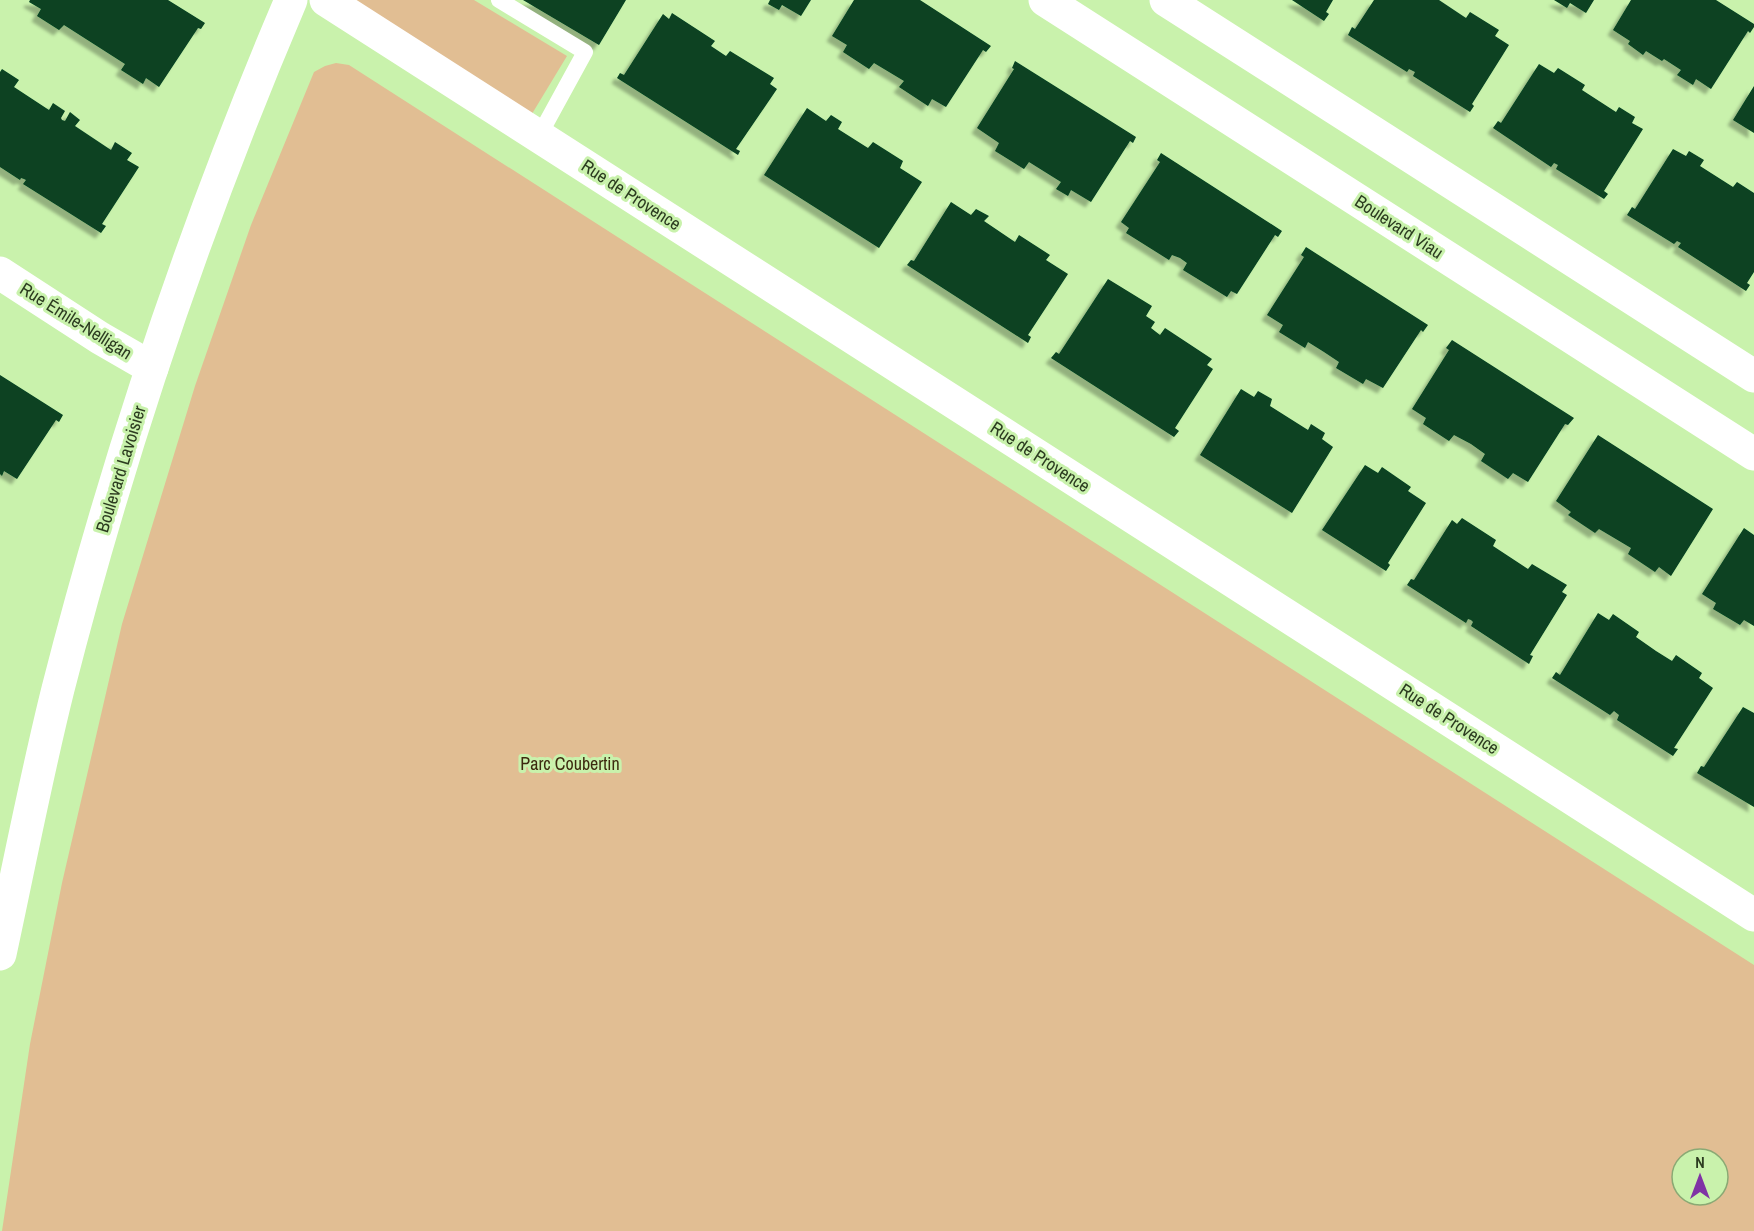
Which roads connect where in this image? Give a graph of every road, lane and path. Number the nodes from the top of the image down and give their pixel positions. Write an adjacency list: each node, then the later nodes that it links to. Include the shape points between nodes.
1 (291, 0): 8 (street, Boulevard Lavoisier, via 256,82)
2 (326, 0): 6 (street, Rue de Provence)
3 (499, 0): 6 (lane, via 585,52)
4 (1045, 0): 10 (street, Boulevard Viau)
5 (1166, 0): 9 (street)
6 (539, 136): 11 (street, Rue de Provence)
7 (0, 273): 8 (street, Rue Émile-Nelligan)
8 (152, 368): 12 (street, Boulevard Lavoisier, via 58,692)
9 (1754, 376)
10 (1754, 454)
11 (1754, 915)
12 (0, 954)

